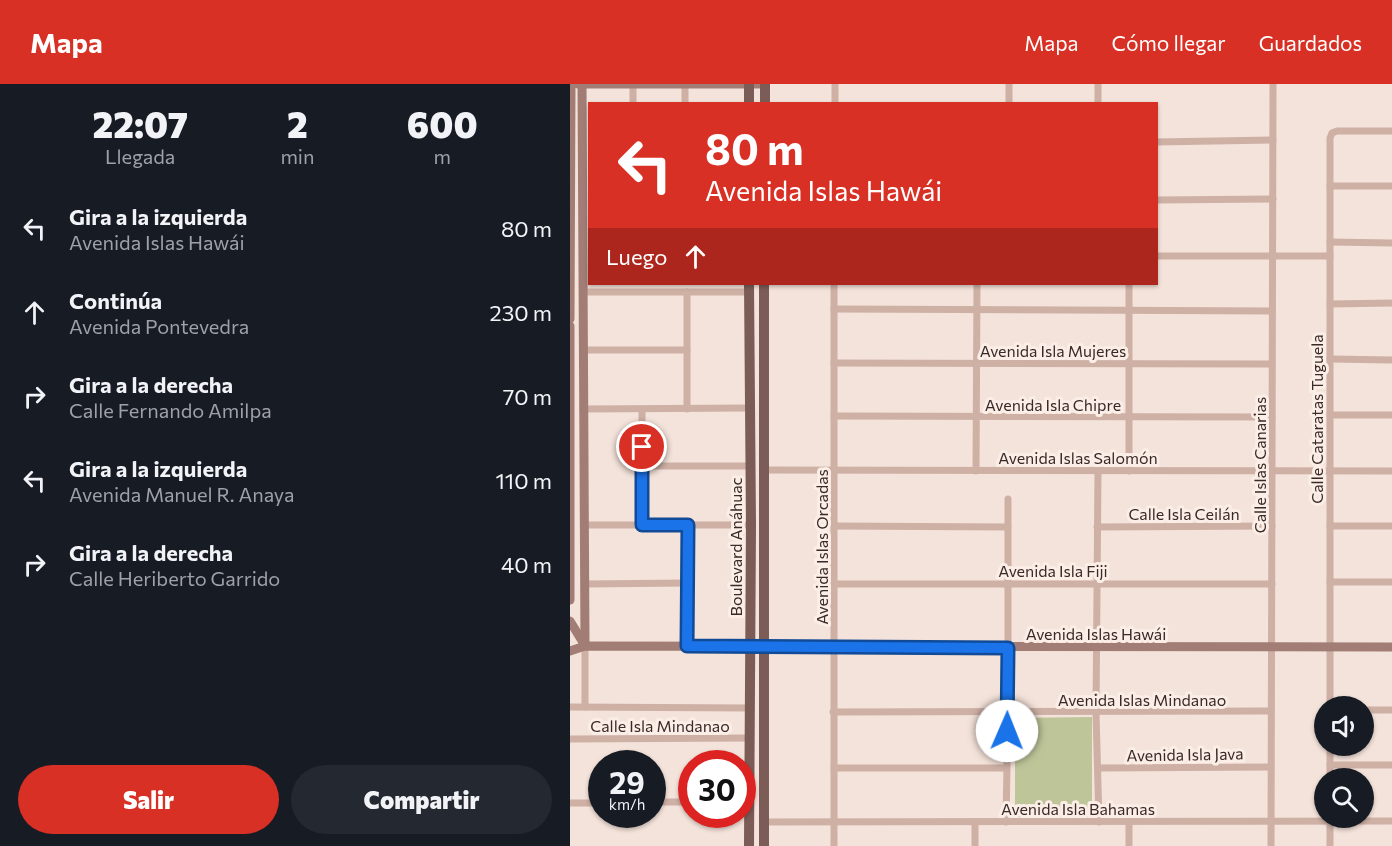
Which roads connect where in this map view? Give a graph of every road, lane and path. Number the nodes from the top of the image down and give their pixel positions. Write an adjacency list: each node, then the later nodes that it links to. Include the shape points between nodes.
1 (571, 84): 2 (street); 26 (street)
2 (582, 84): 3 (street); 21 (street)
3 (633, 84): 4 (street); 11 (street)
4 (685, 84): 5 (street); 12 (street)
5 (749, 84): 6 (street); 13 (main road)
6 (765, 84): 14 (main road)
7 (835, 84): 15 (street)
8 (1009, 84): 16 (street)
9 (1098, 84): 17 (street)
10 (1273, 84): 19 (street, Calle Islas Canarias)
11 (633, 102)
12 (685, 102)
13 (749, 102)
14 (765, 102)
15 (835, 102)
16 (1009, 102)
17 (1098, 102)
18 (1392, 131): 22 (street, Calle Cataratas Tuguela, via 1332,133)
19 (1273, 140): 20 (street); 24 (street, Calle Islas Canarias)
20 (1158, 142)
21 (586, 174): 27 (street)
22 (1330, 186): 23 (street); 28 (street, Calle Cataratas Tuguela)
23 (1392, 186)
24 (1273, 199): 25 (street); 31 (street, Calle Islas Canarias)
25 (1158, 200)
26 (571, 204): 27 (street); 33 (street)
27 (583, 204): 40 (street)
28 (1330, 242): 29 (street); 32 (street, Calle Cataratas Tuguela)
29 (1392, 243)
30 (1158, 256): 31 (street)
31 (1272, 256): 32 (street); 48 (street, Calle Islas Canarias)
32 (1330, 256): 44 (street, Calle Cataratas Tuguela)
33 (570, 262): 49 (street)
34 (642, 285): 41 (street)
35 (764, 285): 73 (main road, Boulevard Anáhuac)
36 (834, 285): 45 (street, Avenida Islas Orcadas)
37 (977, 285): 46 (street)
38 (1129, 285): 47 (street)
39 (749, 288): 42 (street); 60 (main road, Boulevard Anáhuac)
40 (583, 292): 41 (street); 51 (street)
41 (642, 292): 42 (street)
42 (687, 292): 52 (street)
43 (1392, 303): 44 (street)
44 (1330, 304): 53 (street, Calle Cataratas Tuguela)
45 (834, 309): 46 (street); 55 (street, Avenida Islas Orcadas)
46 (977, 309): 47 (street); 56 (street)
47 (1129, 311): 48 (street); 57 (street)
48 (1272, 311): 58 (street, Calle Islas Canarias)
49 (570, 319)
50 (570, 326): 59 (street)
51 (583, 350): 52 (street); 61 (street)
52 (687, 350): 63 (street)
53 (1330, 359): 54 (street); 64 (street, Calle Cataratas Tuguela)
54 (1392, 360)
55 (834, 363): 56 (street, Avenida Isla Mujeres); 66 (street, Avenida Islas Orcadas)
56 (977, 364): 57 (street, Avenida Isla Mujeres); 67 (street)
57 (1129, 364): 58 (street, Avenida Isla Mujeres); 69 (street)
58 (1272, 364): 68 (street, Calle Islas Canarias)
59 (570, 379): 70 (street)
60 (750, 408): 63 (street); 72 (main road, Boulevard Anáhuac)
61 (583, 409): 62 (street); 82 (street)
62 (642, 409): 63 (street); 71 (street)
63 (687, 410)
64 (1330, 415): 65 (street); 79 (street, Calle Cataratas Tuguela)
65 (1392, 415)
66 (834, 416): 67 (street, Avenida Isla Chipre); 74 (street, Avenida Islas Orcadas)
67 (976, 417): 69 (street, Avenida Isla Chipre); 75 (street)
68 (1272, 417): 69 (street, Avenida Isla Chipre); 78 (street, Calle Islas Canarias)
69 (1129, 418): 77 (street)
70 (570, 438): 81 (street)
71 (642, 466): 72 (street); 86 (street)
72 (750, 466): 88 (main road, Boulevard Anáhuac)
73 (765, 470): 74 (street, Avenida Islas Salomón); 108 (main road, Boulevard Anáhuac)
74 (834, 470): 75 (street, Avenida Islas Salomón); 89 (street, Avenida Islas Orcadas)
75 (976, 471): 76 (street, Avenida Islas Salomón)
76 (1098, 471): 77 (street, Avenida Islas Salomón); 93 (street)
77 (1129, 471): 78 (street, Avenida Islas Salomón)
78 (1272, 471): 79 (street, Avenida Islas Salomón); 90 (street, Calle Islas Canarias)
79 (1330, 471): 80 (street, Avenida Islas Salomón); 91 (street, Calle Cataratas Tuguela)
80 (1392, 471)
81 (571, 492): 82 (street); 84 (street)
82 (584, 492): 85 (street)
83 (1008, 499): 94 (street)
84 (570, 524): 103 (street)
85 (585, 525): 86 (street); 100 (street)
86 (642, 525): 87 (street)
87 (688, 525): 88 (street); 97 (street)
88 (751, 525): 105 (main road, Boulevard Anáhuac)
89 (834, 526): 94 (street); 101 (street, Avenida Islas Orcadas)
90 (1272, 526): 93 (street, Calle Isla Ceilán); 102 (street, Calle Islas Canarias)
91 (1330, 526): 92 (street); 95 (street, Calle Cataratas Tuguela)
92 (1392, 526)
93 (1097, 527): 99 (street)
94 (1008, 528): 98 (street)
95 (1330, 582): 96 (street); 111 (street, Calle Cataratas Tuguela)
96 (1392, 582)
97 (688, 583): 100 (street); 107 (street)
98 (1009, 583): 99 (street, Avenida Isla Fiji); 101 (street, Avenida Isla Fiji); 113 (street)
99 (1096, 583): 102 (street, Avenida Isla Fiji); 114 (street)
100 (585, 584): 106 (street)
101 (834, 584): 109 (street, Avenida Islas Orcadas)
102 (1272, 584): 110 (street, Calle Islas Canarias)
103 (570, 600)
104 (570, 621): 106 (street)
105 (749, 645): 107 (street, Avenida Islas Hawái); 108 (street, Avenida Islas Hawái); 119 (main road, Boulevard Anáhuac)
106 (585, 646): 107 (street, Avenida Islas Hawái); 115 (street, Avenida Islas Hawái); 118 (street)
107 (687, 646)
108 (764, 646): 109 (street, Avenida Islas Hawái); 141 (main road, Boulevard Anáhuac)
109 (834, 646): 113 (street, Avenida Islas Hawái); 123 (street, Avenida Islas Orcadas)
110 (1272, 647): 111 (street, Avenida Islas Hawái); 114 (street, Avenida Islas Hawái); 122 (street, Calle Islas Canarias)
111 (1330, 647): 112 (street, Avenida Islas Hawái); 116 (street, Calle Cataratas Tuguela)
112 (1392, 647)
113 (1008, 648): 114 (street, Avenida Islas Hawái); 124 (street)
114 (1096, 648): 125 (street)
115 (570, 651)
116 (1330, 696)
117 (570, 707): 118 (street)
118 (585, 707): 119 (street)
119 (749, 708): 126 (main road, Boulevard Anáhuac)
120 (1374, 710): 121 (street)
121 (1392, 710)
122 (1271, 711): 125 (street, Avenida Islas Mindanao); 132 (street, Calle Islas Canarias)
123 (833, 712): 124 (street, Avenida Islas Mindanao); 133 (street, Avenida Islas Orcadas)
124 (1008, 713): 125 (street, Avenida Islas Mindanao); 134 (street)
125 (1096, 713): 135 (street)
126 (749, 738): 127 (street, Calle Isla Mindanao); 128 (main road, Boulevard Anáhuac)
127 (570, 739)
128 (748, 750)
129 (1330, 756): 130 (street)
130 (1330, 765): 131 (street)
131 (1392, 765)
132 (1271, 767): 135 (street, Avenida Isla Java); 147 (street, Calle Islas Canarias)
133 (834, 768): 134 (street); 142 (street, Avenida Islas Orcadas)
134 (1006, 768): 144 (street)
135 (1098, 768): 145 (street)
136 (570, 802): 137 (street)
137 (588, 802)
138 (1314, 820): 147 (street, Avenida Isla Bahamas)
139 (1374, 820): 140 (street, Avenida Isla Bahamas)
140 (1392, 821)
141 (764, 822): 142 (street, Avenida Isla Bahamas); 151 (main road, Boulevard Anáhuac)
142 (834, 822): 143 (street, Avenida Isla Bahamas); 152 (street, Avenida Islas Orcadas)
143 (975, 822): 144 (street, Avenida Isla Bahamas); 153 (street)
144 (1006, 822): 145 (street, Avenida Isla Bahamas)
145 (1099, 822): 146 (street, Avenida Isla Bahamas)
146 (1129, 822): 147 (street, Avenida Isla Bahamas); 154 (street)
147 (1271, 823): 155 (street, Calle Islas Canarias)
148 (747, 828): 150 (main road, Boulevard Anáhuac)
149 (1330, 828): 156 (street)
150 (748, 846)
151 (764, 846)
152 (834, 846)
153 (975, 846)
154 (1129, 846)
155 (1271, 846)
156 (1330, 846)

